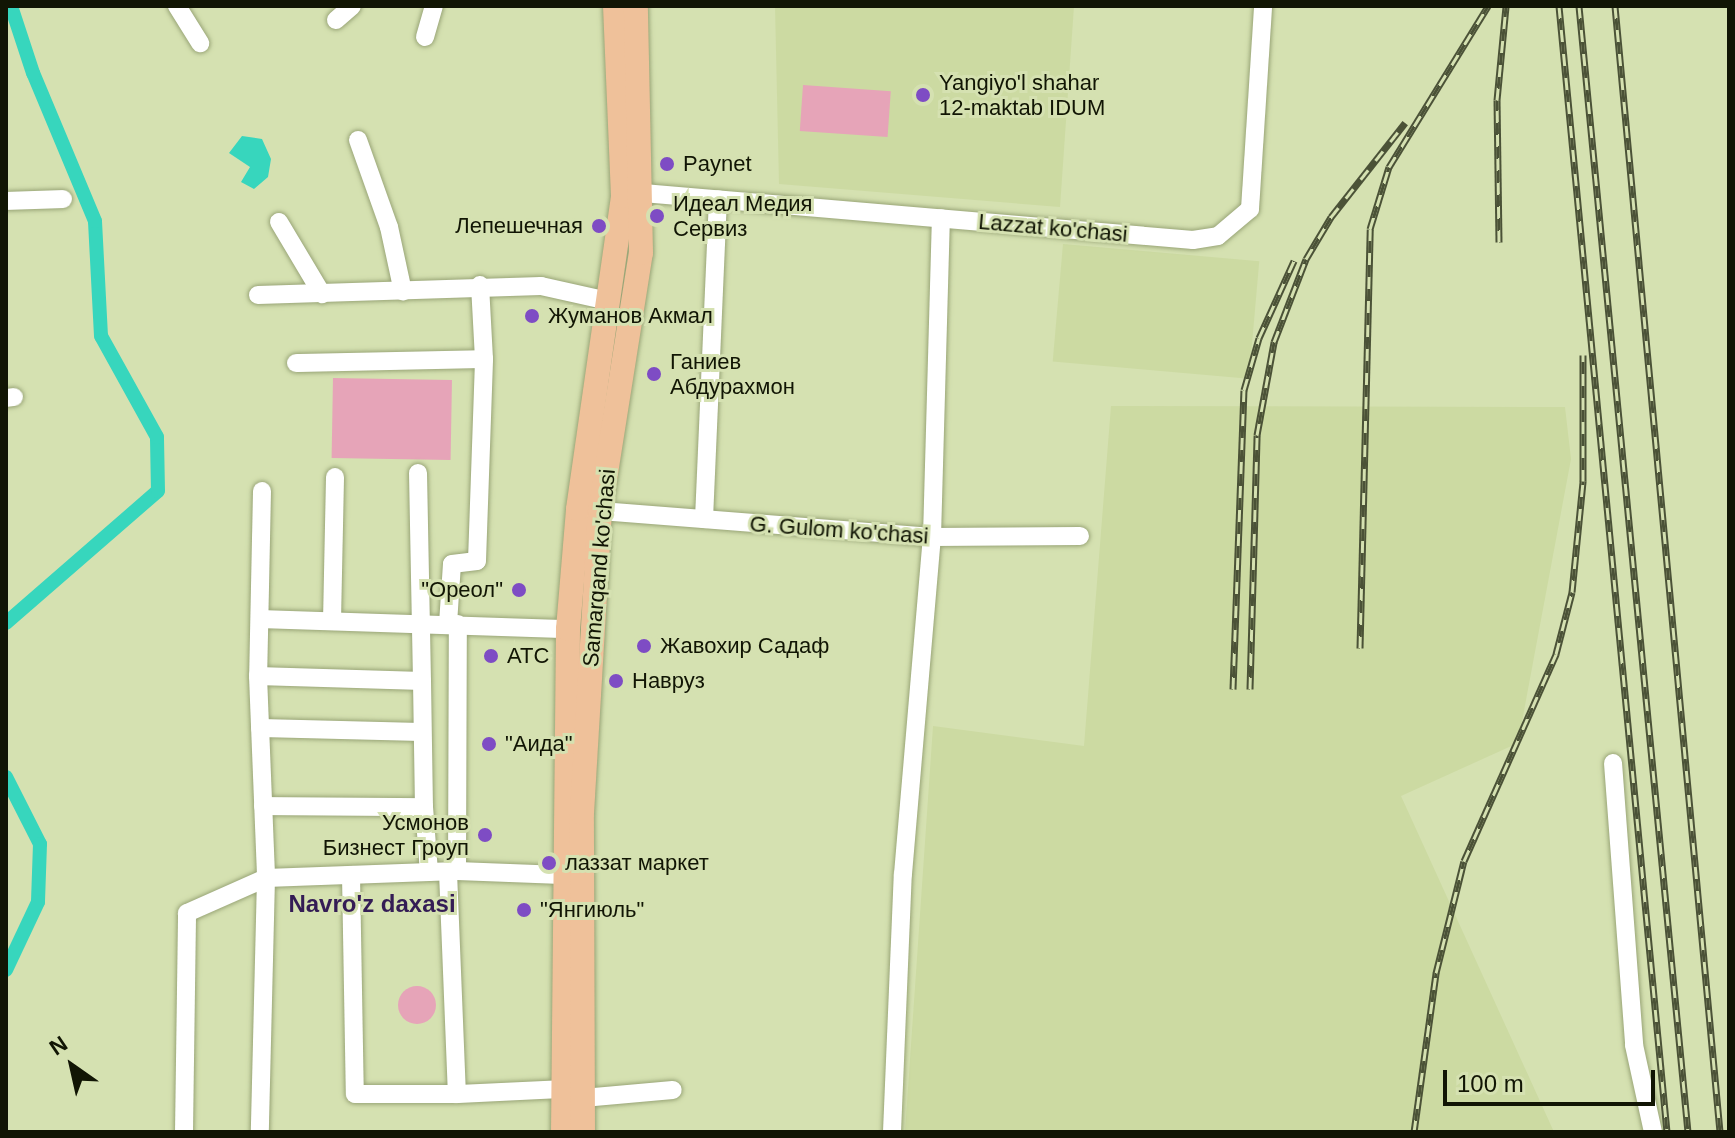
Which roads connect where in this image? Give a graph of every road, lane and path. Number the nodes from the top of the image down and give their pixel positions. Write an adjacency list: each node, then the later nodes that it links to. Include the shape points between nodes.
1 (177, 6): 9 (street)
2 (352, 6): 7 (street)
3 (434, 6): 8 (street)
4 (615, 6): 21 (main road, Samarqand ko'chasi, via 623,196)
5 (636, 6): 11 (main road, Samarqand ko'chasi)
6 (1263, 6): 15 (street, Lazzat ko'chasi, via 1250,209 1237,225 1193,240)
7 (336, 20)
8 (425, 37)
9 (200, 43)
10 (358, 140): 18 (street, via 389,227)
11 (643, 193): 13 (street, Lazzat ko'chasi); 27 (main road, Samarqand ko'chasi, via 641,253)
12 (63, 199): 14 (street)
13 (718, 199): 15 (street, Lazzat ko'chasi); 28 (street)
14 (6, 201)
15 (941, 218): 30 (street)
16 (279, 222): 19 (street)
17 (480, 285): 18 (street); 21 (street, via 541,286); 22 (street)
18 (403, 292): 19 (street)
19 (322, 294): 20 (street)
20 (258, 295)
21 (608, 301): 27 (main road, Samarqand ko'chasi)
22 (484, 359): 23 (street); 32 (street, via 477,561)
23 (296, 363)
24 (418, 473): 31 (street)
25 (335, 477): 34 (street)
26 (262, 491): 33 (street)
27 (589, 510): 28 (street, G. Gulom ko'chasi); 37 (main road, Samarqand ko'chasi); 50 (main road, Samarqand ko'chasi)
28 (704, 519): 30 (street, G. Gulom ko'chasi)
29 (1080, 536): 30 (street, G. Gulom ko'chasi)
30 (932, 537): 56 (street, via 903,874)
31 (421, 561): 32 (street); 35 (street)
32 (452, 564): 36 (street)
33 (261, 619): 34 (street); 38 (street)
34 (332, 621): 35 (street)
35 (420, 623): 36 (street); 39 (street)
36 (453, 624): 37 (street); 45 (street)
37 (568, 629): 47 (main road, Samarqand ko'chasi)
38 (258, 676): 39 (street); 40 (street)
39 (422, 681): 41 (street)
40 (260, 728): 41 (street); 43 (street)
41 (422, 732): 44 (street)
42 (1613, 763): 57 (street, via 1634,1045)
43 (263, 806): 44 (street); 48 (street)
44 (424, 807): 45 (street)
45 (445, 872): 46 (street); 47 (street); 51 (street)
46 (351, 875): 48 (street); 51 (street, via 355,1094)
47 (562, 875): 50 (main road, Samarqand ko'chasi)
48 (266, 878): 52 (street, via 187,913); 53 (street)
49 (673, 1090): 50 (street)
50 (572, 1093): 51 (street); 54 (main road, Samarqand ko'chasi); 55 (main road, Samarqand ko'chasi)
51 (457, 1094)
52 (184, 1132)
53 (260, 1132)
54 (563, 1132)
55 (583, 1132)
56 (892, 1132)
57 (1653, 1132)

